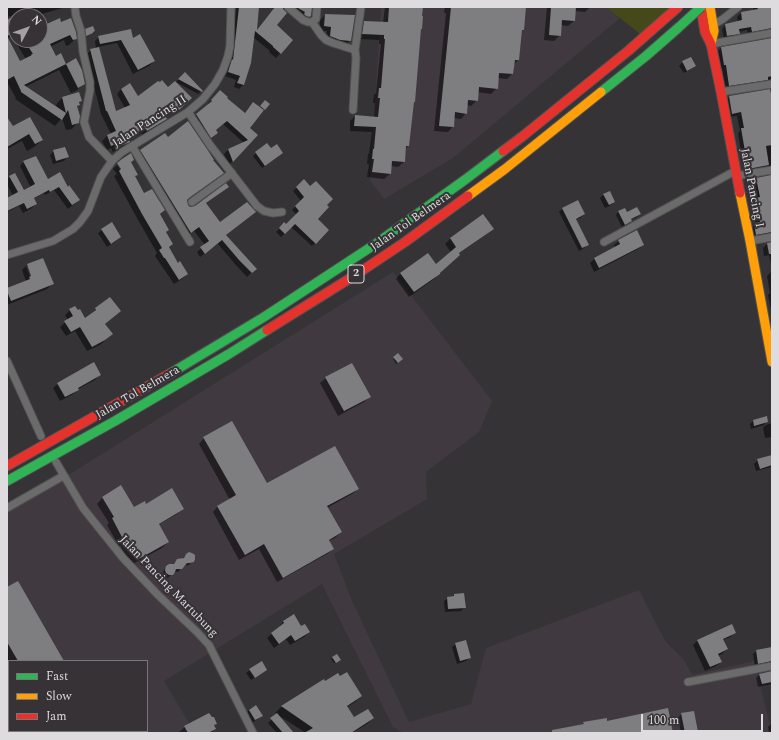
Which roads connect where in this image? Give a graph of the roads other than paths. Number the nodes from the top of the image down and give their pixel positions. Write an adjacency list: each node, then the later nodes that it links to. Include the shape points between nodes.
1 (231, 7): 18 (street, Jalan Pancing II, via 230,46 223,70 203,99)
2 (288, 7): 10 (street, via 305,22)
3 (317, 7): 10 (street, via 316,19)
4 (361, 7): 14 (street)
5 (678, 7): 36 (main road, Jalan Tol Belmera / 2, via 523,136 377,243 183,366)
6 (701, 7): 13 (main road, Jalan Pancing I, via 705,32); 38 (main road, Jalan Tol Belmera / 2, bridge, via 646,56 538,143 406,242 229,354)
7 (710, 7): 11 (main road, Jalan Pancing I)
8 (738, 7): 11 (street)
9 (75, 8): 20 (street, via 90,82 84,122 89,137)
10 (312, 22): 14 (street, via 326,40)
11 (713, 25): 13 (main road, Jalan Pancing I)
12 (772, 32): 13 (street)
13 (711, 44): 16 (main road, Jalan Pancing I)
14 (355, 50): 17 (street)
15 (772, 84): 16 (street)
16 (721, 92): 23 (main road, Jalan Pancing I)
17 (353, 110)
18 (188, 112): 19 (street, Jalan Pancing II); 22 (street)
19 (132, 146): 20 (street, Jalan Pancing II); 27 (street)
20 (112, 161): 30 (street, Jalan Pancing II, via 101,177 88,211 74,229 53,241)
21 (772, 170): 23 (street)
22 (232, 173): 24 (street); 25 (street, via 257,206 273,214)
23 (735, 174): 28 (street); 29 (main road, Jalan Pancing I)
24 (192, 202)
25 (282, 212)
26 (772, 237): 29 (street)
27 (190, 242)
28 (604, 242)
29 (750, 242): 31 (main road, Jalan Pancing I)
30 (7, 255)
31 (770, 340): 33 (main road, Jalan Pancing I)
32 (7, 361): 34 (street)
33 (772, 362)
34 (41, 436)
35 (56, 462): 37 (street, Jalan Pancing Martubung)
36 (7, 466)
37 (63, 476): 39 (street); 42 (street, Jalan Pancing Martubung, via 83,508 123,558 209,645)
38 (7, 481)
39 (7, 508)
40 (772, 666): 41 (street)
41 (688, 682)
42 (253, 733)

